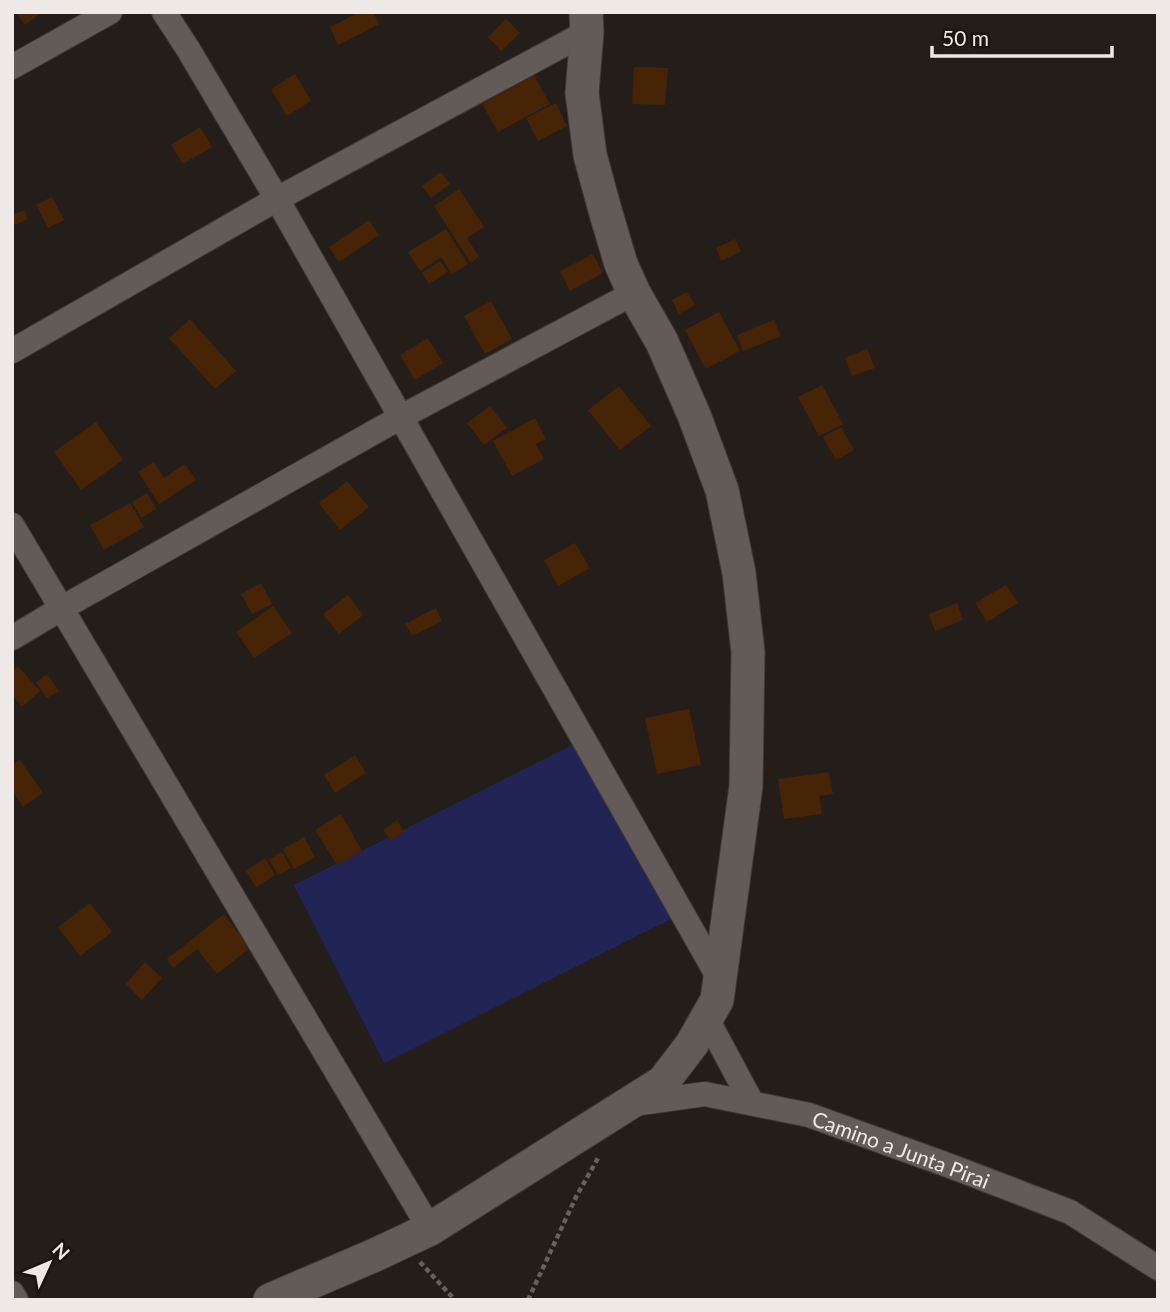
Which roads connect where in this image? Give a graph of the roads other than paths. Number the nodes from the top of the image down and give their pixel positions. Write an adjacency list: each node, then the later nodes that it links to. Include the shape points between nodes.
1 (110, 12): 4 (street)
2 (164, 12): 5 (street)
3 (586, 22): 5 (street); 6 (street, via 582,93 590,155 621,264)
4 (12, 67)
5 (276, 200): 7 (street); 8 (street)
6 (634, 293): 8 (street); 12 (street, via 662,342 722,489 739,573 748,652 746,786)
7 (12, 351)
8 (401, 417): 10 (street); 12 (street)
9 (12, 525): 10 (street)
10 (62, 608): 11 (street); 16 (street)
11 (12, 638)
12 (719, 978): 13 (street, via 717,1000)
13 (707, 1019): 14 (street); 15 (street, via 663,1082)
14 (752, 1103): 15 (street, Camino a Junta Pirai, via 705,1094); 17 (street, Camino a Junta Pirai, via 809,1115 1070,1212)
15 (626, 1105): 16 (street)
16 (430, 1229): 20 (street)
17 (1158, 1268)
18 (12, 1293): 19 (street)
19 (16, 1300)
20 (270, 1300)

